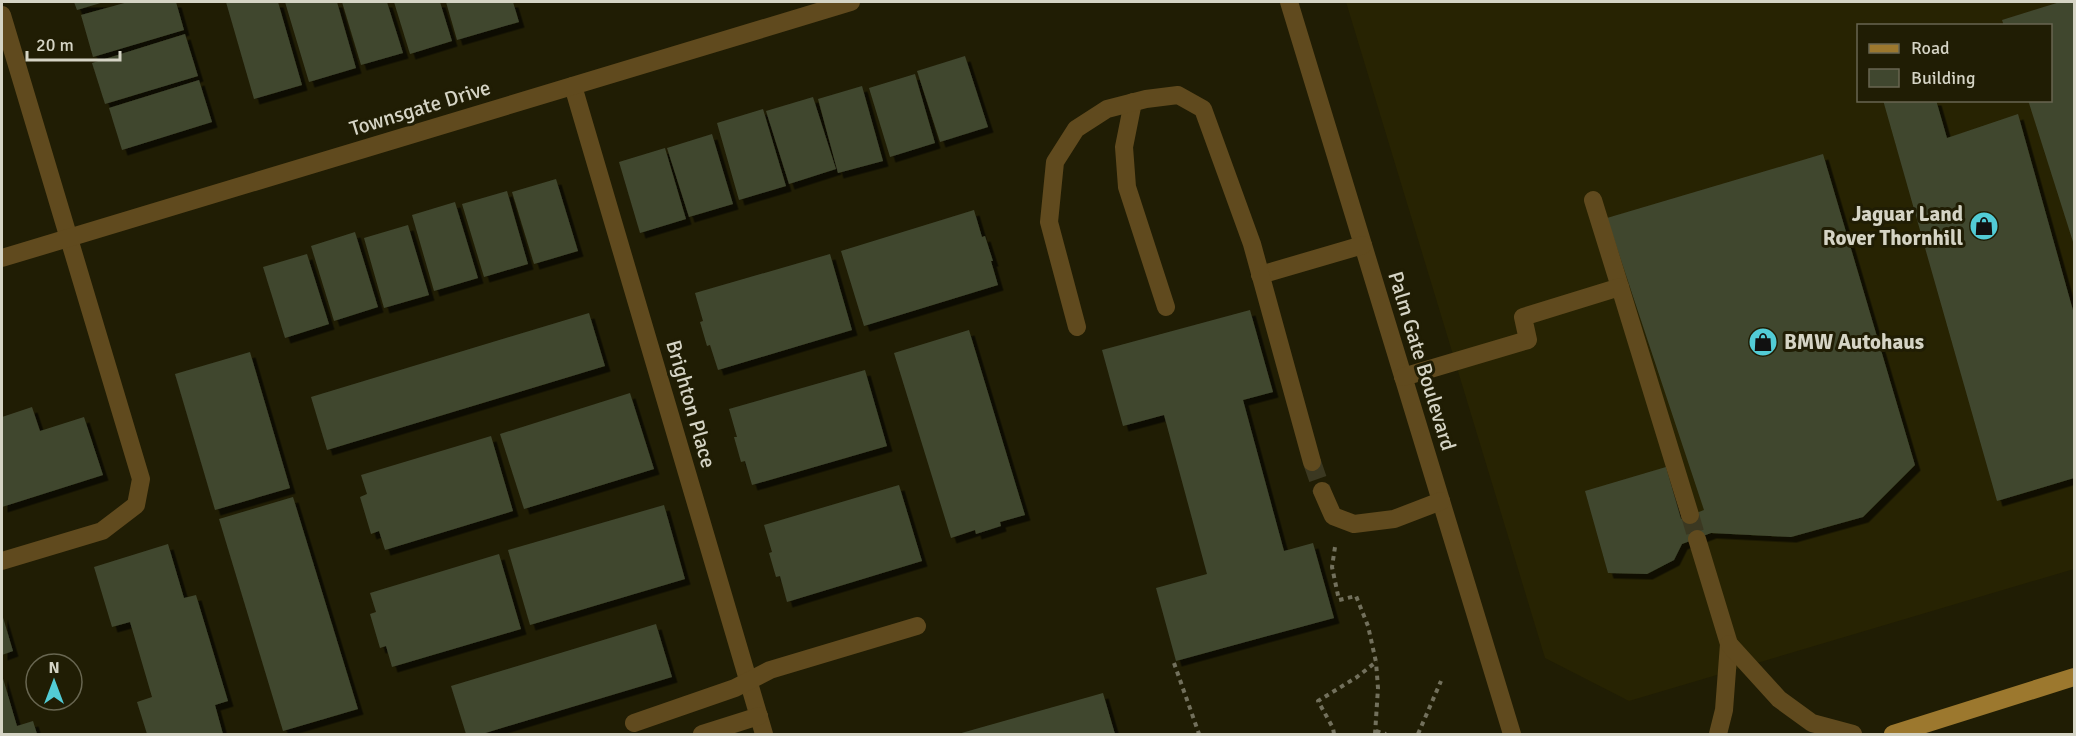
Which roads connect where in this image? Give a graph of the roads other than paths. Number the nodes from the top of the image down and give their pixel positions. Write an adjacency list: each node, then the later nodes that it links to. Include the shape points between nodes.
1 (851, 2): 4 (street, Townsgate Drive)
2 (1289, 2): 8 (street, Palm Gate Boulevard)
3 (2, 15): 7 (street)
4 (573, 86): 7 (street, Townsgate Drive); 24 (street, Brighton Place)
5 (1133, 102): 10 (street, via 1178,95 1203,109); 12 (street, via 1124,147 1127,187); 13 (street, via 1107,109 1076,129 1055,162 1050,222)
6 (1593, 200): 11 (street)
7 (70, 237): 9 (street, Townsgate Drive); 20 (street, via 141,478 135,505 102,531)
8 (1363, 245): 10 (street); 14 (street, Palm Gate Boulevard)
9 (2, 258)
10 (1260, 275): 15 (street)
11 (1620, 287): 14 (street, via 1522,317 1528,340); 18 (street)
12 (1166, 307)
13 (1077, 327)
14 (1403, 377): 17 (street, Palm Gate Boulevard)
15 (1312, 462)
16 (1322, 491): 17 (street, via 1333,516 1354,524 1394,519)
17 (1441, 501): 29 (street, Palm Gate Boulevard)
18 (1689, 515)
19 (1697, 539): 22 (street)
20 (2, 561)
21 (917, 626): 24 (street, via 770,670)
22 (1729, 644): 30 (street); 31 (street, via 1779,699 1812,723)
23 (2074, 676): 32 (main road)
24 (749, 682): 25 (street, Brighton Place); 26 (street)
25 (759, 716): 27 (street); 28 (street, Brighton Place)
26 (633, 723)
27 (702, 735)
28 (764, 735)
29 (1512, 735)
30 (1718, 735)
31 (1853, 735)
32 (1893, 735)

